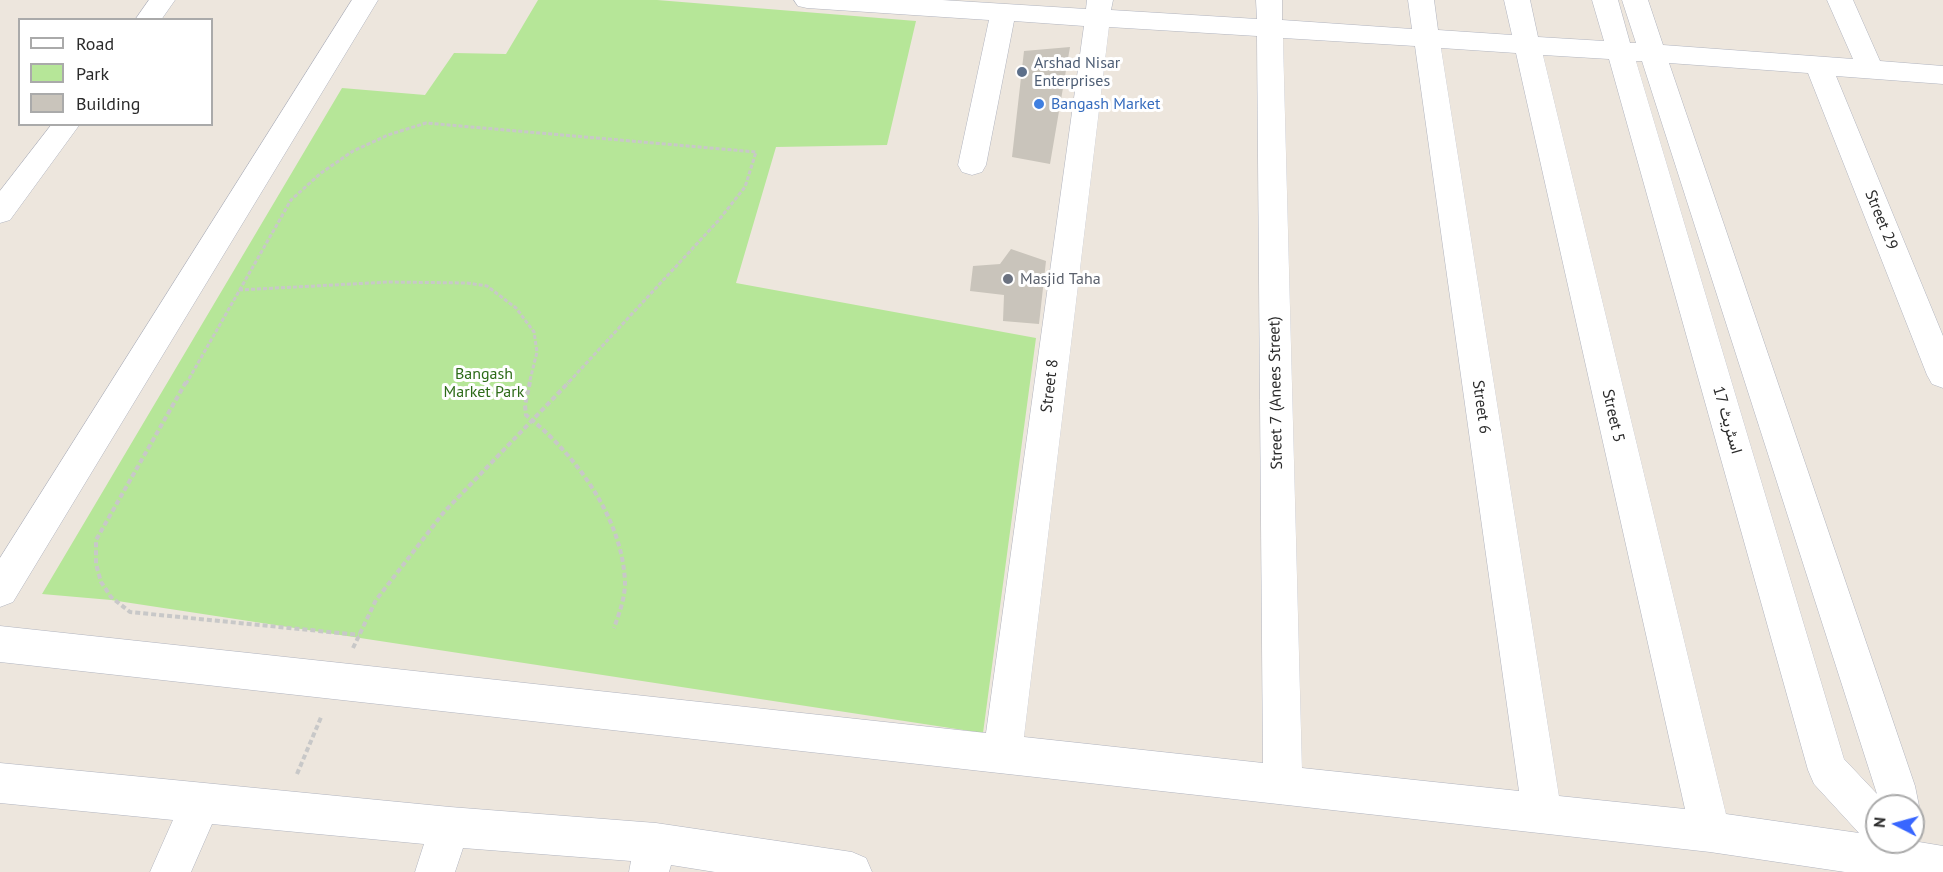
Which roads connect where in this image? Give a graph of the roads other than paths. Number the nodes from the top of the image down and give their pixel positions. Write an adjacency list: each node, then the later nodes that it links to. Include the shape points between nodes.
1 (162, 0): 13 (street)
2 (365, 0): 25 (street)
3 (807, 0): 9 (street)
4 (1420, 0): 14 (street, Street 6)
5 (1517, 0): 15 (street, Street 5)
6 (1605, 0): 16 (street, اسٹریٹ 17)
7 (1635, 0): 17 (street)
8 (1840, 0): 19 (street)
9 (919, 4): 11 (street)
10 (1099, 9): 11 (street); 12 (street); 27 (street, Street 8)
11 (1003, 13): 22 (street)
12 (1269, 15): 14 (street); 29 (street, Street 7 (Anees Street))
13 (148, 18)
14 (1426, 40): 15 (street); 33 (street, Street 6)
15 (1528, 46): 16 (street); 35 (street, Street 5)
16 (1620, 50): 17 (street); 32 (street, اسٹریٹ 17, via 1828,770)
17 (1651, 51): 18 (street); 30 (street)
18 (1818, 65): 19 (street); 24 (street, Street 29)
19 (1871, 69): 20 (street)
20 (1943, 75)
21 (65, 126): 23 (street)
22 (972, 165)
23 (0, 212)
24 (1943, 375)
25 (0, 590)
26 (0, 644): 27 (street, via 331,695)
27 (1003, 754): 29 (street)
28 (0, 783): 31 (street)
29 (1283, 785): 33 (street)
30 (1896, 794)
31 (201, 802): 34 (street); 38 (street)
32 (1865, 811)
33 (1542, 813): 35 (street)
34 (450, 827): 36 (street); 39 (street)
35 (1710, 832): 37 (street)
36 (652, 857): 40 (street)
37 (1914, 857)
38 (170, 872)
39 (435, 872)
40 (852, 872)

